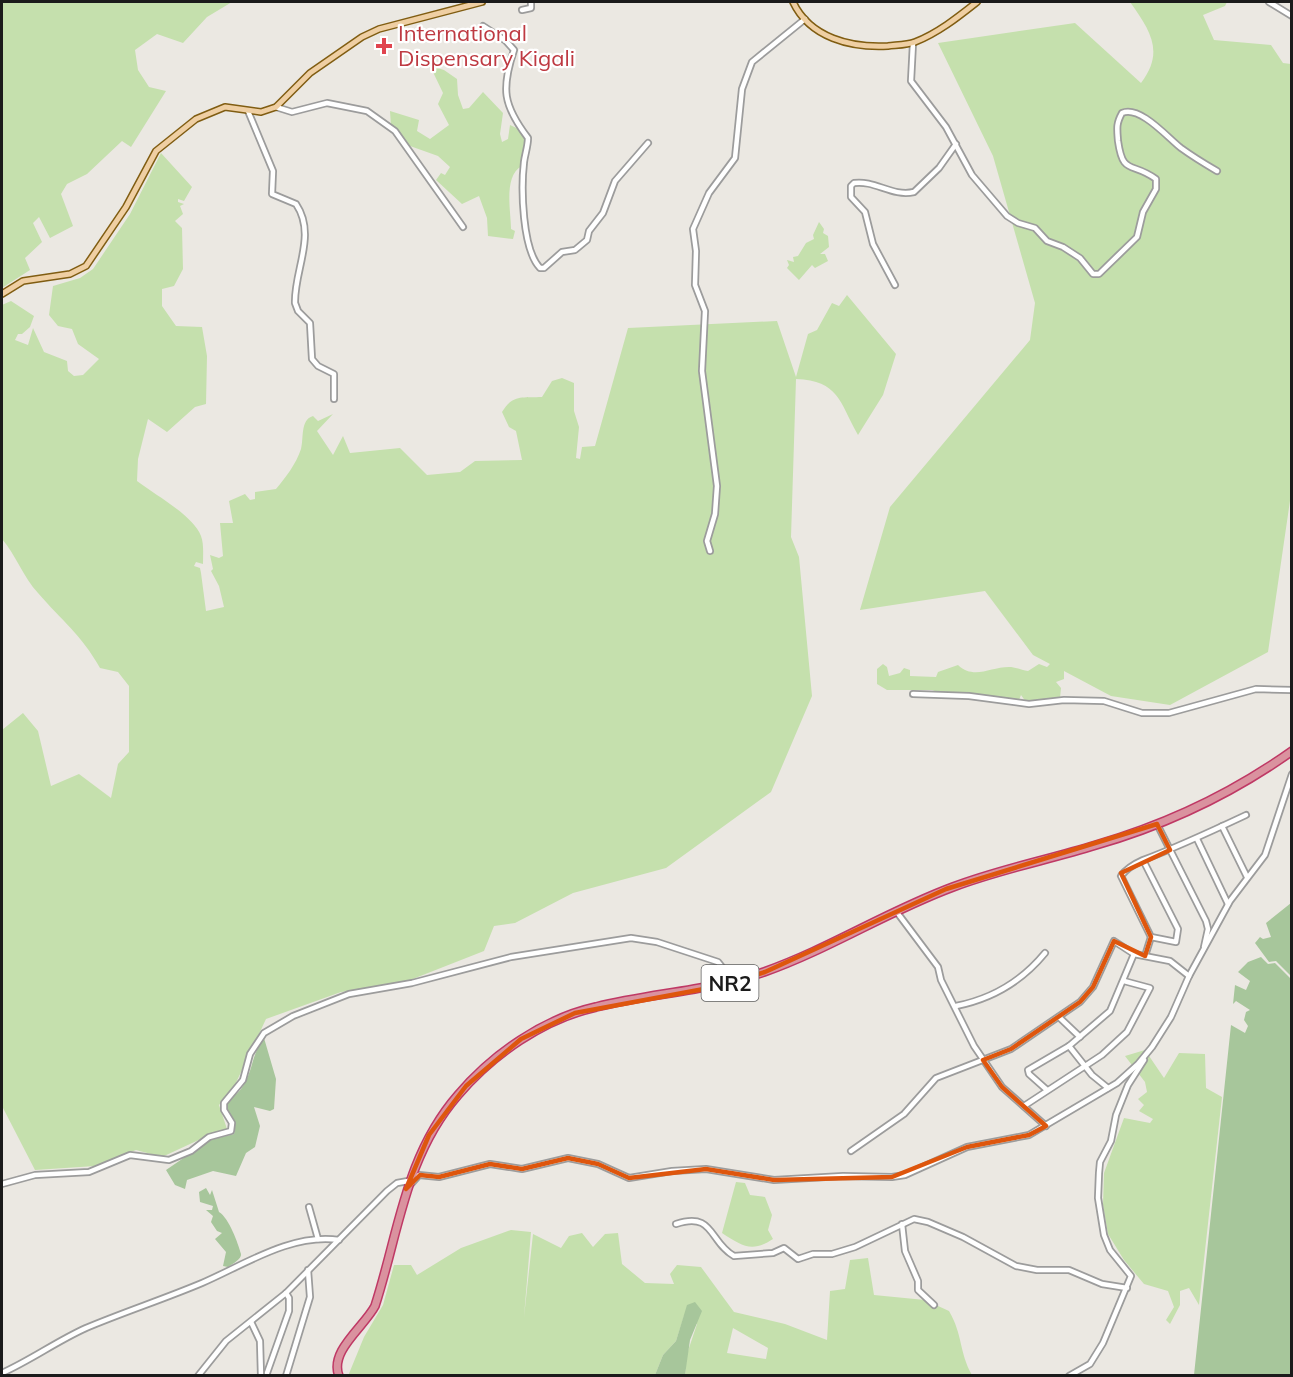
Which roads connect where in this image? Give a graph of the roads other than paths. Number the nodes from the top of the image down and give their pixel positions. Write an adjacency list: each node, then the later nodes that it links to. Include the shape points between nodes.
1 (482, 2): 11 (main road, via 362,37 310,73)
2 (531, 2): 6 (street, via 531,8)
3 (793, 2): 8 (main road)
4 (977, 2): 10 (main road)
5 (1272, 2): 7 (street)
6 (522, 10)
7 (1292, 16)
8 (805, 19): 10 (main road, via 823,34 845,43 867,47); 20 (street, via 752,62 742,89 735,158 709,194 693,229 695,285 705,310 702,371 717,486 715,514 707,541)
9 (483, 26): 13 (street, via 514,50 506,72 506,92 514,119 528,138 524,163 526,234 533,259 540,268 587,240 615,182)
10 (913, 43): 14 (street, via 911,81)
11 (276, 107): 12 (main road); 16 (street, via 292,112 327,103 367,111 395,131)
12 (248, 111): 18 (main road, via 230,107 213,110 162,145 86,266 70,274 23,281); 19 (street, via 273,171 272,194 296,204 304,224 305,244 295,303 310,323 312,359 334,374)
13 (648, 143)
14 (956, 144): 15 (street, via 972,175 1007,216 1035,228 1047,242 1071,252 1096,275 1137,237 1143,212 1157,185 1156,179 1120,158 1116,129 1122,112 1130,111 1150,120 1180,147); 17 (street, via 939,168 914,192 894,192 865,182 851,186 851,197 865,212 873,244)
15 (1216, 171)
16 (463, 227)
17 (895, 285)
18 (2, 294)
19 (334, 399)
20 (710, 551)
21 (1292, 690): 22 (street, via 1256,689 1169,713 1142,713 1093,700 1029,704)
22 (913, 694)
23 (1292, 751): 26 (highway, NR2, via 1255,777)
24 (1292, 774): 31 (street, via 1267,851)
25 (1246, 815): 27 (street)
26 (1157, 824): 29 (street); 33 (highway, NR2, via 1097,845 985,875)
27 (1222, 826): 28 (street); 31 (street)
28 (1197, 839): 29 (street); 32 (street)
29 (1170, 850): 30 (street); 35 (street, via 1206,921)
30 (1143, 860): 34 (street, via 1121,876); 34 (street, via 1178,929 1176,942)
31 (1247, 877): 32 (street)
32 (1228, 904): 35 (street)
33 (896, 911): 41 (highway, NR2, via 786,963); 42 (street, via 938,967)
34 (1151, 937): 38 (street)
35 (1203, 952): 39 (street)
36 (1045, 953): 42 (street, via 1031,969 999,991 977,1002)
37 (1134, 954): 38 (street); 40 (street); 43 (street, via 1114,941 1090,992)
38 (1145, 956): 39 (street, via 1170,961)
39 (1189, 976): 46 (street, via 1171,1017)
40 (1124, 981): 44 (street, via 1110,1011); 48 (street, via 1149,988 1127,1032)
41 (734, 982): 54 (street, via 718,962 657,942 631,938 511,957 412,983 349,994 293,1016 264,1033 250,1054 243,1080 224,1103 231,1131 209,1137 169,1160 130,1155 89,1172 35,1175); 55 (highway, NR2, via 593,1007 521,1039 491,1060 449,1105 429,1135)
42 (956, 1006): 47 (street)
43 (1059, 1017): 44 (street); 47 (street, via 1011,1049)
44 (1080, 1037): 45 (street)
45 (1069, 1046): 48 (street); 50 (street, via 1028,1070)
46 (1147, 1054): 49 (street); 62 (street, via 1116,1114 1099,1173 1098,1198 1104,1235 1110,1250 1131,1276)
47 (982, 1058): 51 (street, via 1002,1087); 53 (street, via 936,1078 904,1114)
48 (1085, 1066): 49 (street); 50 (street)
49 (1108, 1088): 52 (street)
50 (1047, 1090): 51 (street)
51 (1024, 1106): 52 (street)
52 (1046, 1126): 55 (street, via 1021,1137 967,1147 892,1177 774,1180 706,1169 629,1178 598,1164 568,1158 522,1169 490,1164 439,1177 420,1175)
53 (851, 1151)
54 (2, 1184)
55 (407, 1185): 60 (street, via 398,1183 387,1191); 68 (highway, NR2, via 375,1306 343,1347)
56 (309, 1206): 59 (street)
57 (676, 1224): 58 (street, via 689,1220 704,1223 734,1256 773,1253 784,1248 798,1258 844,1251)
58 (902, 1224): 62 (street, via 914,1219 928,1222 1016,1266 1069,1270 1102,1284); 64 (street, via 905,1251 918,1290)
59 (318, 1239): 60 (street); 66 (street, via 297,1241 127,1311 67,1337)
60 (339, 1240): 61 (street)
61 (308, 1270): 63 (street); 71 (street, via 310,1297)
62 (1126, 1288): 72 (street, via 1090,1364)
63 (286, 1293): 65 (street); 67 (street, via 289,1311)
64 (934, 1305)
65 (251, 1322): 69 (street, via 226,1341); 70 (street, via 260,1341)
66 (2, 1373)
67 (267, 1373)
68 (338, 1373)
69 (198, 1376)
70 (261, 1376)
71 (286, 1376)
72 (1069, 1376)

